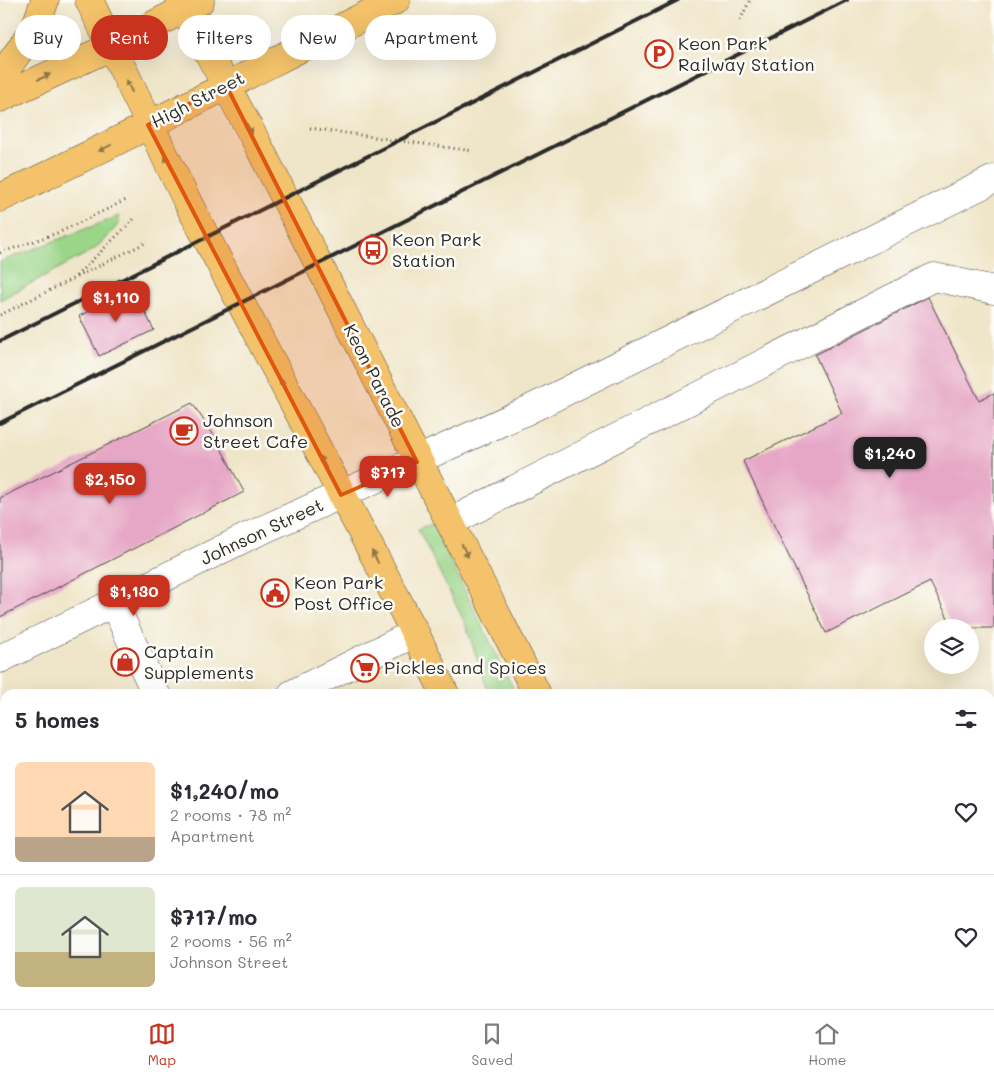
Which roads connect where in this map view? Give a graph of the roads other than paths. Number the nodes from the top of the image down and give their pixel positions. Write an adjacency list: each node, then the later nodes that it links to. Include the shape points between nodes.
1 (45, 0): 9 (main road, via 35,28)
2 (89, 0): 5 (main road)
3 (396, 0): 10 (main road, High Street)
4 (188, 3): 6 (main road); 10 (main road, Keon Parade)
5 (96, 15)
6 (167, 15)
7 (91, 56): 11 (main road, one-way to 7)
8 (116, 60): 12 (main road, one-way to 8)
9 (0, 78)
10 (226, 85): 12 (main road, High Street); 16 (main road, Keon Parade, one-way to 16)
11 (0, 98)
12 (148, 125): 14 (main road, High Street, one-way to 14); 17 (main road, one-way to 12)
13 (994, 179): 16 (street, Johnson Street)
14 (0, 198)
15 (994, 290): 18 (street, via 934,277)
16 (417, 462): 17 (street, Johnson Street); 18 (main road, Keon Parade)
17 (341, 495): 19 (street, Johnson Street, via 249,536); 20 (main road, one-way to 17)
18 (450, 522): 25 (main road, Keon Parade, one-way to 25)
19 (114, 604): 21 (street, Johnson Street); 22 (street)
20 (415, 633): 23 (street); 24 (main road)
21 (0, 659)
22 (154, 689)
23 (302, 689)
24 (443, 689)
25 (534, 689)

